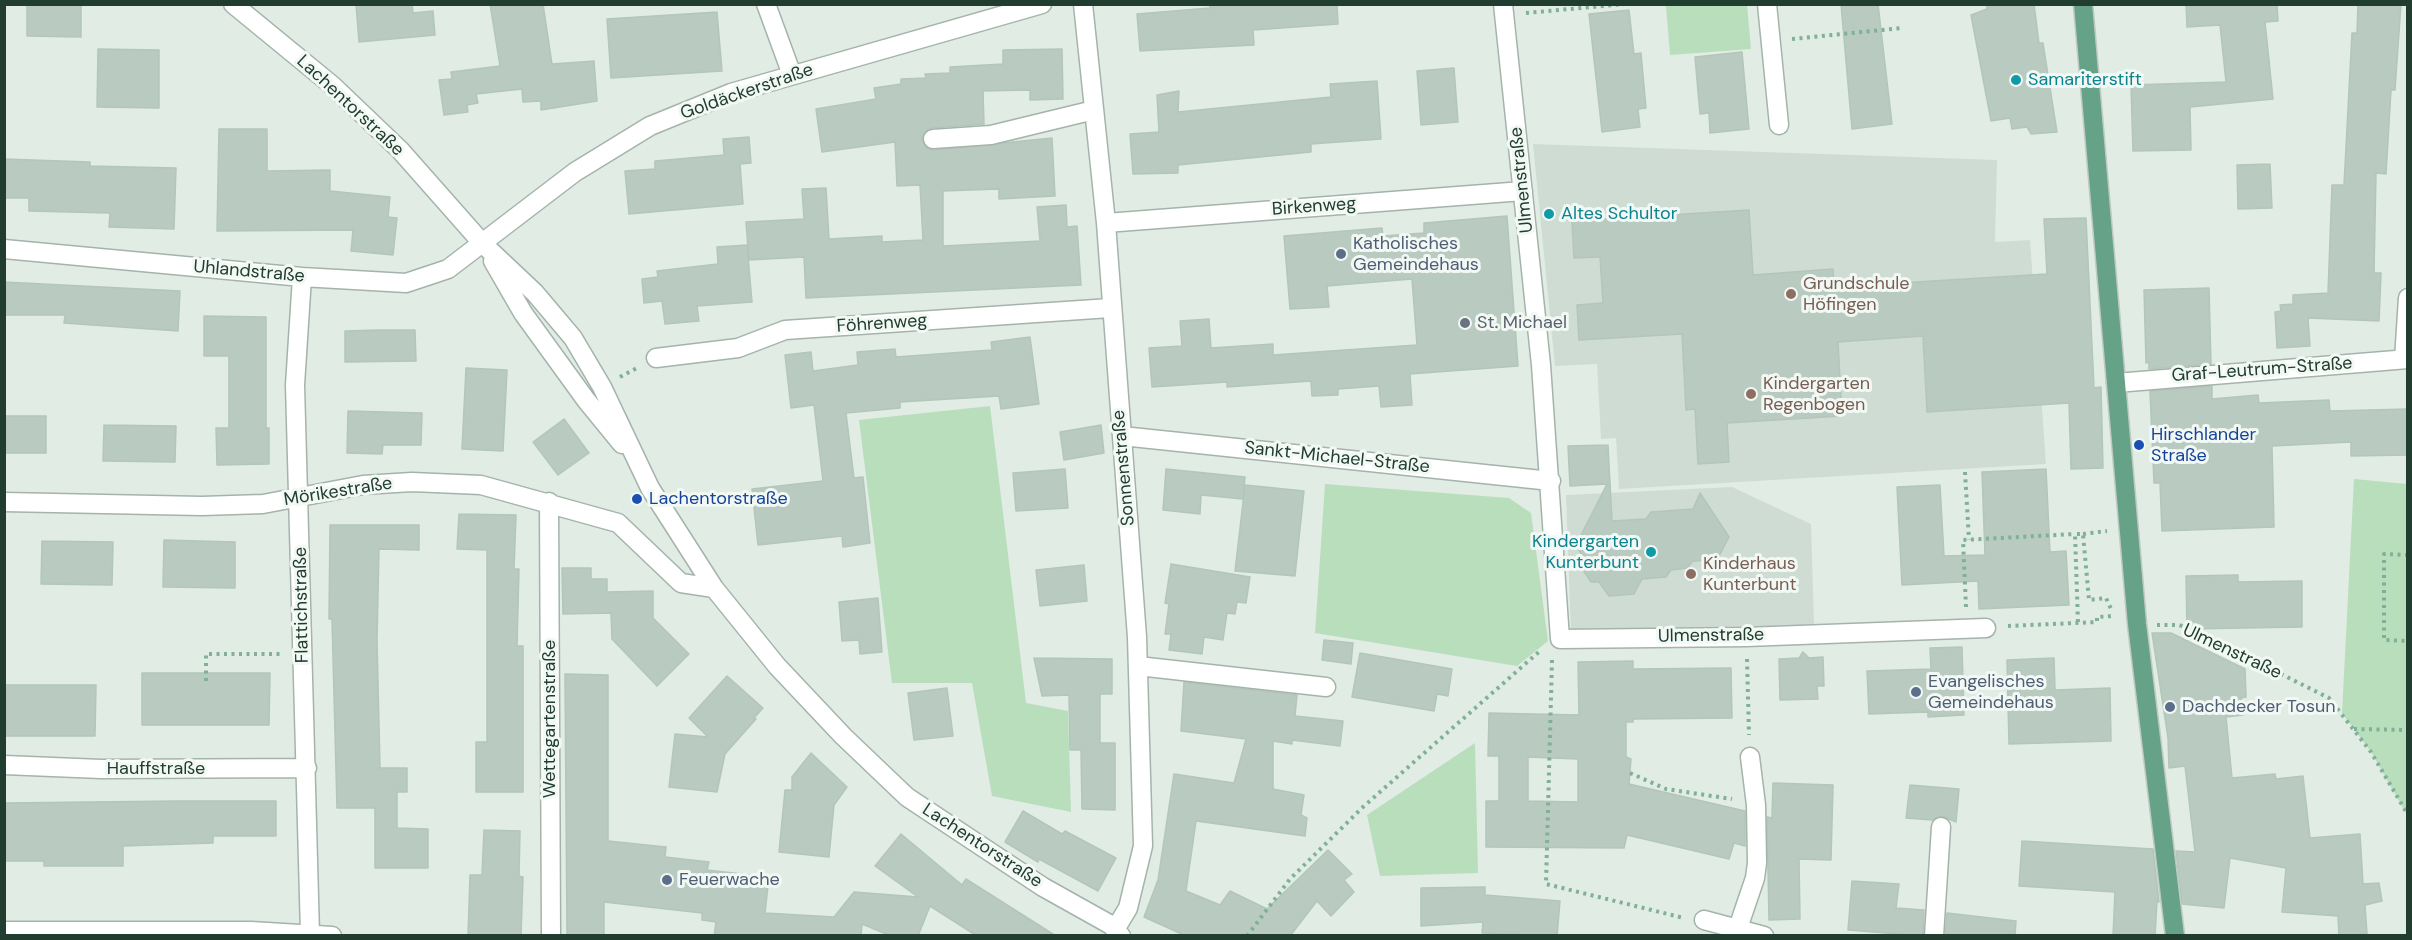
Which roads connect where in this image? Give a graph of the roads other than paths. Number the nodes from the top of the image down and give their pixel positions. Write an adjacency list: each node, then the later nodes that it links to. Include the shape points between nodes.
1 (232, 4): 14 (street, Lachentorstraße, via 333,86 400,150)
2 (766, 4): 8 (street)
3 (1042, 4): 8 (street, Goldäckerstraße)
4 (1083, 4): 9 (street, Sonnenstraße)
5 (1767, 4): 10 (street)
6 (2082, 4): 21 (main road)
7 (1504, 10): 12 (street, Ulmenstraße)
8 (792, 75): 14 (street, Goldäckerstraße, via 731,93 650,126 575,172)
9 (1094, 110): 11 (street, via 990,135); 13 (street, Sonnenstraße)
10 (1779, 125)
11 (933, 139)
12 (1522, 191): 13 (street, Birkenweg); 24 (street, Ulmenstraße)
13 (1106, 224): 18 (street, Sonnenstraße)
14 (483, 244): 16 (street, Uhlandstraße, via 448,269 406,283); 23 (street, Lachentorstraße, via 523,313 586,399); 23 (street, Lachentorstraße, via 535,293 573,338)
15 (4, 249): 16 (street, Uhlandstraße)
16 (302, 277): 25 (street, Flattichstraße, via 295,385)
17 (2408, 298): 19 (street)
18 (1110, 308): 20 (street, Föhrenweg, via 785,330 738,348); 22 (street, Sonnenstraße)
19 (2406, 359): 21 (street, Graf-Leutrum-Straße)
20 (649, 361)
21 (2116, 382): 46 (main road, via 2137,624)
22 (1122, 436): 24 (street, Sankt-Michael-Straße); 30 (street, Sonnenstraße)
23 (636, 458): 28 (street, Lachentorstraße, via 653,493)
24 (1551, 481): 29 (street, Ulmenstraße, via 1560,639)
25 (300, 497): 26 (street, Mörikestraße, via 263,504 202,506); 27 (street, Mörikestraße, via 363,485 412,482 481,485); 34 (street, Flattichstraße)
26 (4, 502)
27 (549, 502): 28 (street, Mörikestraße, via 618,523 681,583); 43 (street, Wettegartenstraße)
28 (714, 588): 39 (street, Lachentorstraße, via 777,666 907,796 1044,888)
29 (1986, 628)
30 (1138, 666): 31 (street); 39 (street, Sonnenstraße, via 1143,846)
31 (1326, 687)
32 (1750, 757): 37 (street, via 1757,863)
33 (4, 765): 34 (street, Hauffstraße, via 101,769)
34 (307, 768): 41 (street, Flattichstraße)
35 (1941, 827): 45 (street)
36 (1704, 920): 37 (street)
37 (1738, 928): 44 (street)
38 (4, 931): 40 (street)
39 (1118, 932)
40 (251, 933): 41 (street)
41 (310, 934): 42 (street)
42 (332, 936)
43 (551, 936)
44 (1764, 936)
45 (1934, 936)
46 (2175, 936)

